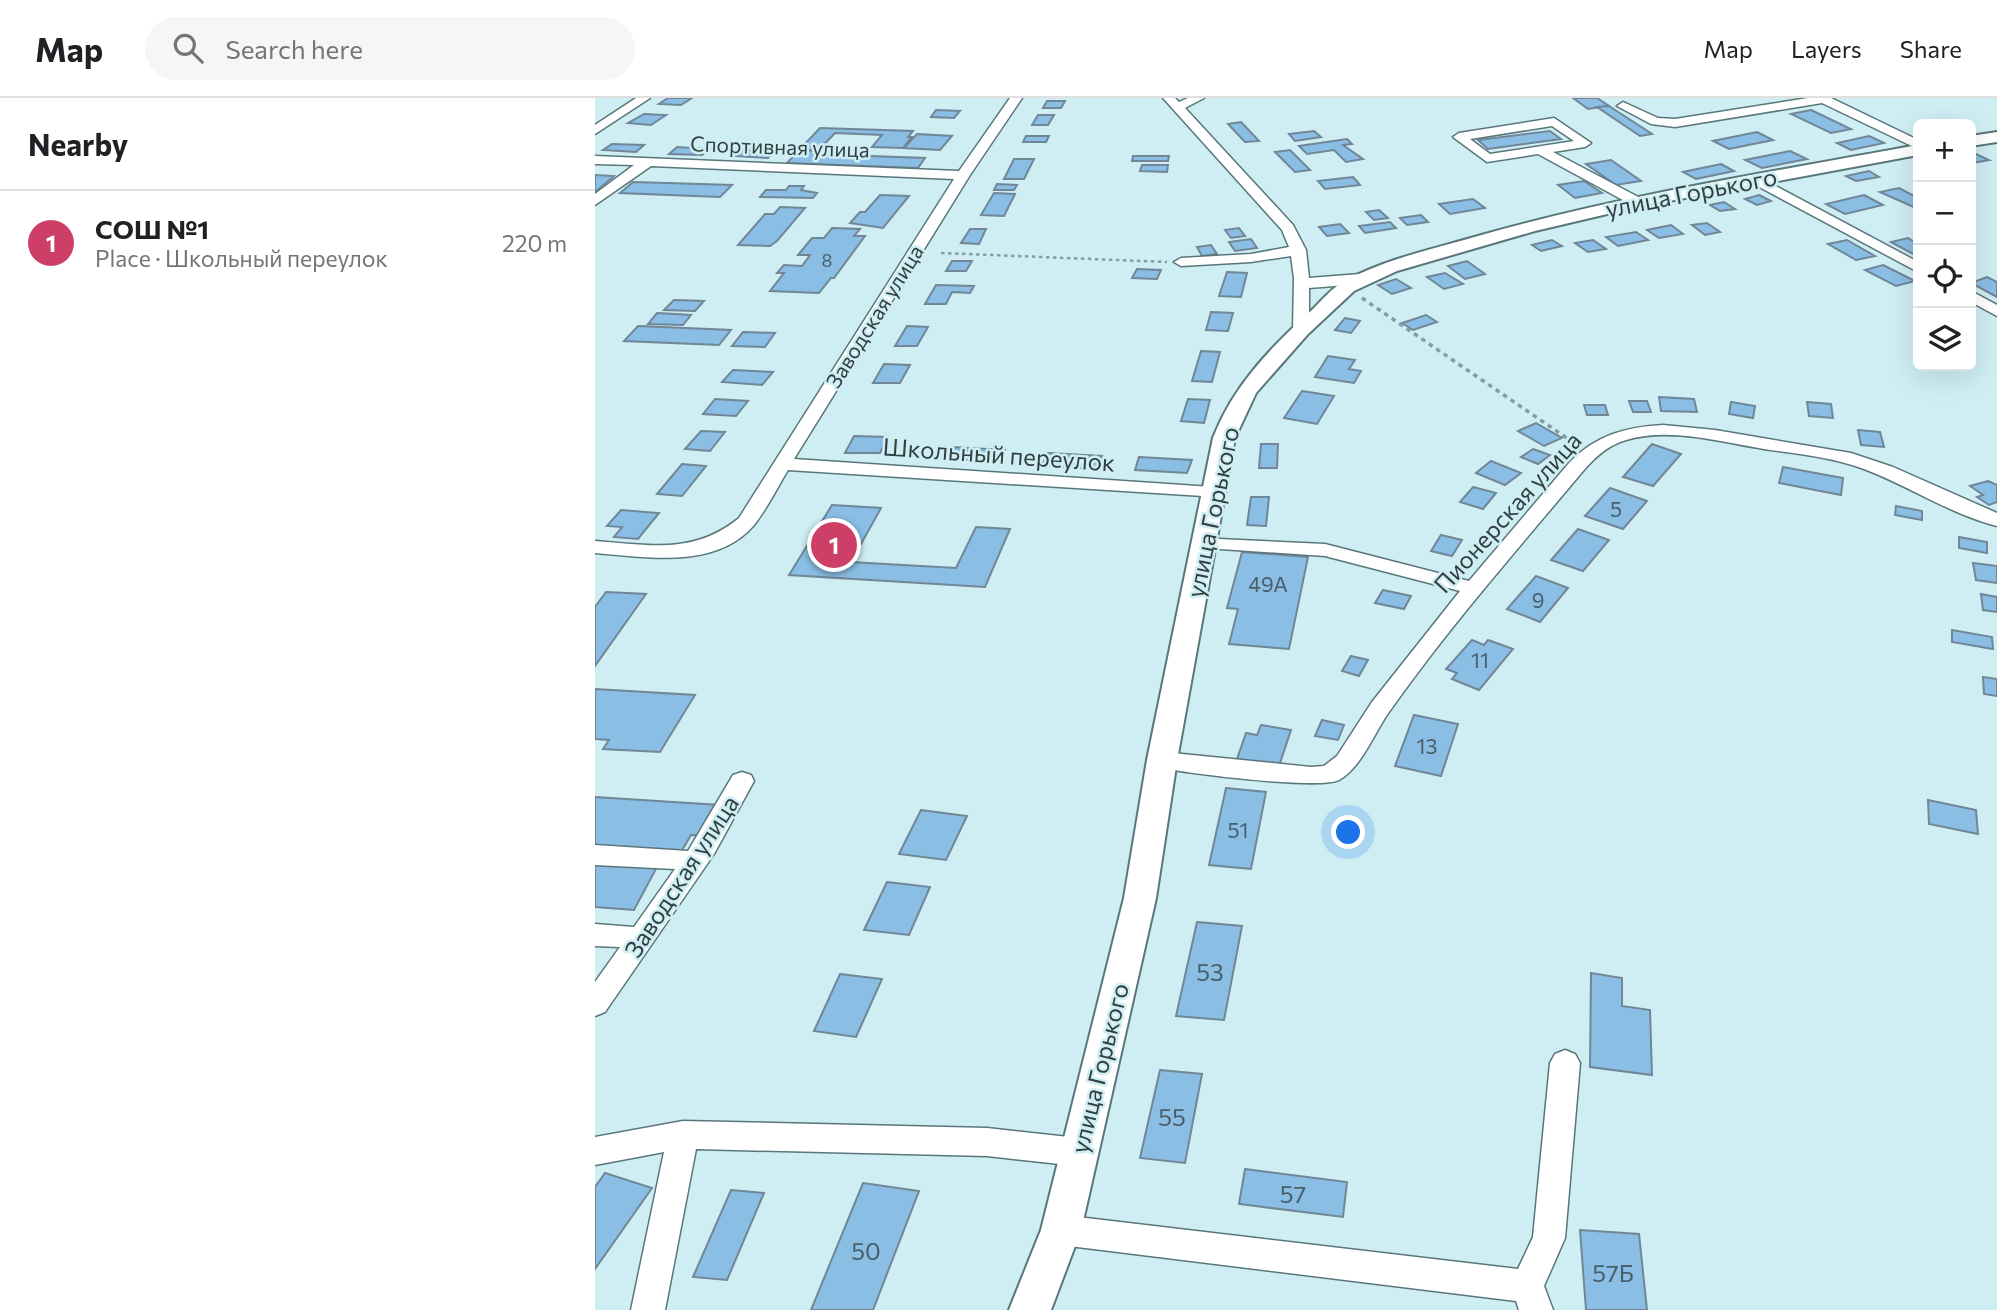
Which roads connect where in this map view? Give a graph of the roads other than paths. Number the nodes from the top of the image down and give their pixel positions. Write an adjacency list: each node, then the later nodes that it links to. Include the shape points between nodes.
1 (644, 98): 7 (street)
2 (1016, 98): 15 (street, Заводская улица)
3 (1198, 98): 5 (street)
4 (1823, 99): 6 (street, via 1675,123 1655,121); 10 (street)
5 (1173, 103): 19 (street, via 1288,228)
6 (1623, 106)
7 (595, 130)
8 (1997, 138): 9 (main road)
9 (1976, 140)
10 (1913, 144)
11 (1913, 148): 16 (main road, улица Горького)
12 (1540, 150): 12 (street, via 1585,143 1554,122 1459,136 1487,158); 18 (street)
13 (595, 160): 14 (street, Спортивная улица)
14 (649, 162): 15 (street, Спортивная улица); 17 (street)
15 (963, 175): 28 (street, Заводская улица)
16 (1755, 179): 18 (main road, улица Горького); 22 (street)
17 (595, 201)
18 (1637, 202): 24 (main road, улица Горького, via 1518,230 1391,267)
19 (1299, 250): 20 (street); 23 (street)
20 (1251, 258): 21 (street); 23 (street)
21 (1181, 262)
22 (1913, 265)
23 (1292, 274): 24 (street, via 1329,283); 27 (street)
24 (1353, 283): 27 (main road, улица Горького)
25 (1976, 299): 26 (street)
26 (1997, 311)
27 (1301, 330): 29 (main road, улица Горького, via 1247,390 1234,412)
28 (782, 464): 29 (street, Школьный переулок); 32 (street, Заводская улица, via 746,522 734,535 711,546 686,551)
29 (1212, 493): 31 (main road, улица Горького)
30 (1997, 520): 33 (street, Пионерская улица, via 1870,465 1830,454 1654,430 1626,434 1588,453)
31 (1205, 542): 33 (street, via 1325,550); 34 (main road, улица Горького)
32 (595, 547)
33 (1473, 589): 34 (street, Пионерская улица, via 1380,707 1345,762 1330,774 1311,776)
34 (1162, 760): 44 (main road, улица Горького, via 1140,898)
35 (742, 781): 37 (street, Заводская улица)
36 (595, 855): 37 (street)
37 (695, 862): 39 (street, Заводская улица)
38 (595, 935): 39 (street)
39 (641, 938): 40 (street, Заводская улица)
40 (595, 1004)
41 (1565, 1063): 46 (street, via 1549,1238)
42 (683, 1135): 43 (street); 44 (street, via 987,1142); 47 (street)
43 (598, 1147)
44 (1078, 1152): 45 (main road, улица Горького)
45 (1061, 1230): 46 (street); 48 (main road, улица Горького)
46 (1531, 1298)
47 (648, 1310)
48 (1030, 1310)

